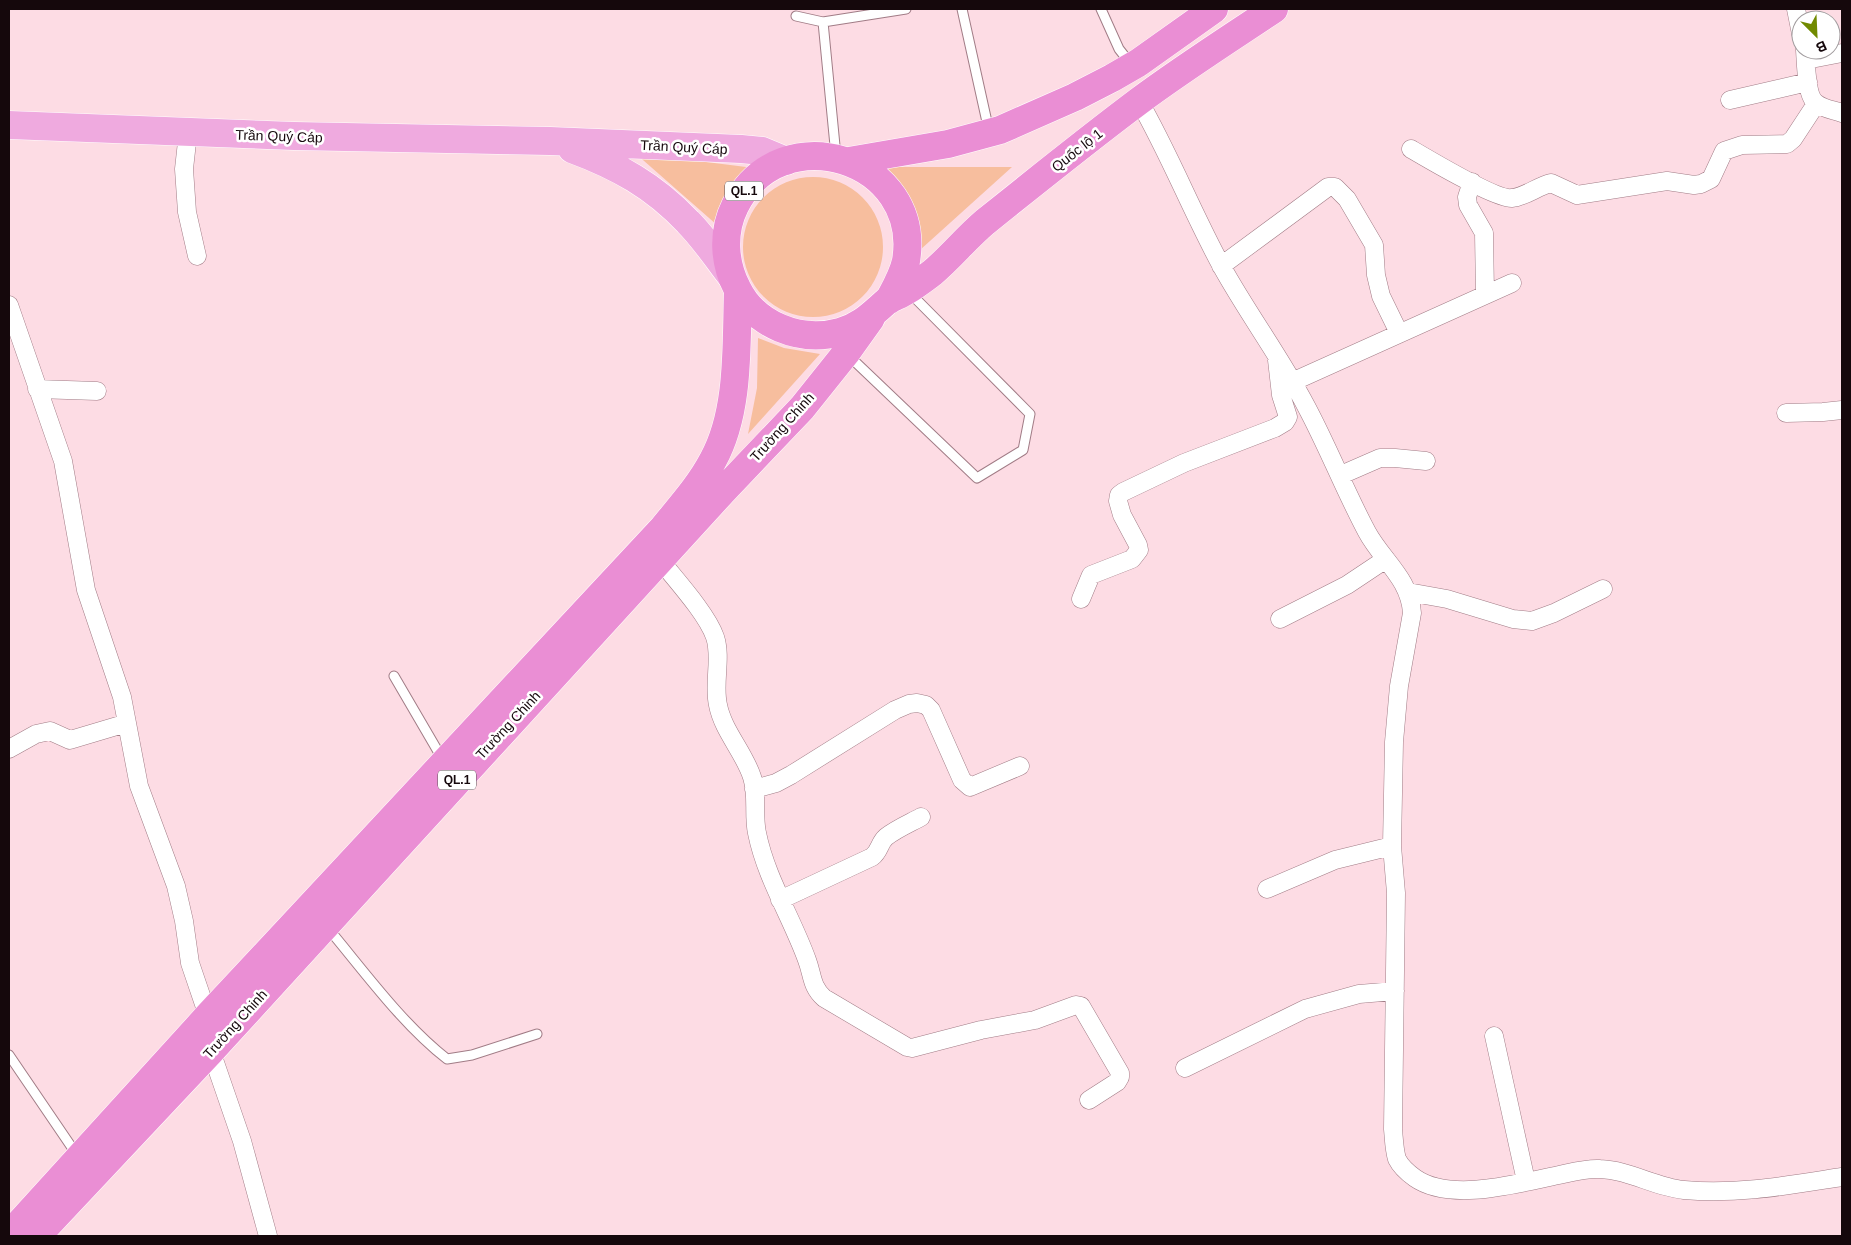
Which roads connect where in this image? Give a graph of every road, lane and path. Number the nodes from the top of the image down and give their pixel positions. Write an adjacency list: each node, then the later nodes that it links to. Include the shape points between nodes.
1 (906, 9): 7 (lane)
2 (962, 9): 17 (lane)
3 (1100, 9): 9 (lane, via 1119,49)
4 (1274, 9): 12 (highway, Quốc lộ 1 / QL.1)
5 (1203, 12): 9 (highway, QL.1)
6 (796, 16): 7 (lane)
7 (823, 22): 20 (lane)
8 (1806, 60): 10 (street)
9 (1132, 66): 17 (highway, QL.1, via 1075,97)
10 (1808, 82): 11 (street); 13 (street)
11 (1730, 100)
12 (1139, 101): 24 (street); 28 (highway, Quốc lộ 1 / QL.1, via 983,224 933,272)
13 (1816, 104): 14 (street); 22 (street, via 1787,144 1742,145 1724,151 1711,179 1694,186 1667,181 1577,195 1551,183 1508,199)
14 (1842, 113)
15 (9, 125): 16 (main road, Trần Quý Cáp)
16 (188, 133): 18 (main road, Trần Quý Cáp); 23 (street, via 184,170 187,212)
17 (990, 134): 20 (highway, QL.1, via 942,145)
18 (550, 141): 21 (main road, Trần Quý Cáp, via 755,150); 25 (main road, Trần Quý Cáp, via 617,167 648,186 689,222)
19 (1411, 149): 22 (street)
20 (843, 159): 21 (highway, QL.1, via 811,156); 28 (highway, QL.1, via 868,171 884,184 904,221 906,262)
21 (786, 161): 25 (highway, QL.1, via 756,179 735,207 726,241)
22 (1472, 182): 27 (street, via 1467,197 1468,205 1484,233)
23 (198, 256)
24 (1221, 266): 30 (street, via 1328,187 1335,187 1347,199 1374,245 1381,296); 32 (street)
25 (734, 283): 28 (highway, QL.1, via 760,316 790,332 806,335 848,329); 49 (highway, Trường Chinh / QL.1, via 737,342 733,387 727,424 714,460 663,528)
26 (1512, 283): 27 (street)
27 (1485, 294): 30 (street)
28 (889, 303): 31 (highway, Trường Chinh / QL.1); 31 (lane, via 1030,414 1023,450 977,478)
29 (9, 304): 34 (street)
30 (1399, 333): 33 (street)
31 (846, 353): 41 (highway, Trường Chinh / QL.1, via 802,408)
32 (1277, 356): 33 (street); 44 (street, via 1280,395 1288,416 1285,422 1122,492 1119,506 1139,550 1132,559 1091,575)
33 (1292, 382): 39 (street)
34 (37, 389): 35 (street); 47 (street, via 63,461 86,590 122,697)
35 (97, 391)
36 (1842, 410): 37 (street)
37 (1786, 413)
38 (1426, 460): 39 (street, via 1380,458)
39 (1341, 475): 40 (street, via 1369,535)
40 (1386, 559): 43 (street); 45 (street, via 1347,585)
41 (660, 560): 51 (street, via 715,637 718,704 723,721 752,777); 56 (highway, Trường Chinh / QL.1)
42 (1603, 589): 43 (street, via 1554,614 1532,620 1513,619 1447,599)
43 (1408, 592): 53 (street, via 1412,613 1399,686 1394,742)
44 (1081, 599)
45 (1280, 619)
46 (394, 676): 49 (lane)
47 (127, 723): 48 (street, via 70,740 50,732 36,734); 58 (street, via 138,786 176,886 190,963)
48 (9, 750)
49 (444, 763): 58 (highway, Trường Chinh / QL.1)
50 (1020, 766): 51 (street, via 970,787 962,780 931,710 917,702 873,722 776,784)
51 (754, 789): 55 (street, via 759,842)
52 (921, 816): 55 (street, via 886,837 878,853 872,857)
53 (1392, 846): 54 (street, via 1335,860); 57 (street, via 1396,893)
54 (1267, 889)
55 (780, 900): 64 (street, via 818,992 907,1047 1035,1020 1062,1009 1081,1006 1120,1073 1117,1082)
56 (325, 925): 59 (lane, via 395,1007 447,1060); 61 (highway, Trường Chinh / QL.1)
57 (1395, 991): 63 (street, via 1359,994 1305,1009); 67 (street, via 1393,1129 1398,1162 1423,1184 1455,1191)
58 (208, 1016): 61 (street); 65 (highway, Trường Chinh / QL.1)
59 (538, 1034)
60 (1494, 1036): 67 (street)
61 (211, 1051): 69 (highway, Trường Chinh / QL.1); 70 (street, via 240,1134)
62 (9, 1055): 65 (lane)
63 (1185, 1068)
64 (1089, 1100)
65 (79, 1157): 68 (highway, Trường Chinh / QL.1)
66 (1842, 1177): 67 (street, via 1740,1191 1668,1188 1616,1170 1602,1169 1585,1169)
67 (1526, 1181)
68 (9, 1235)
69 (37, 1236)
70 (268, 1236)

